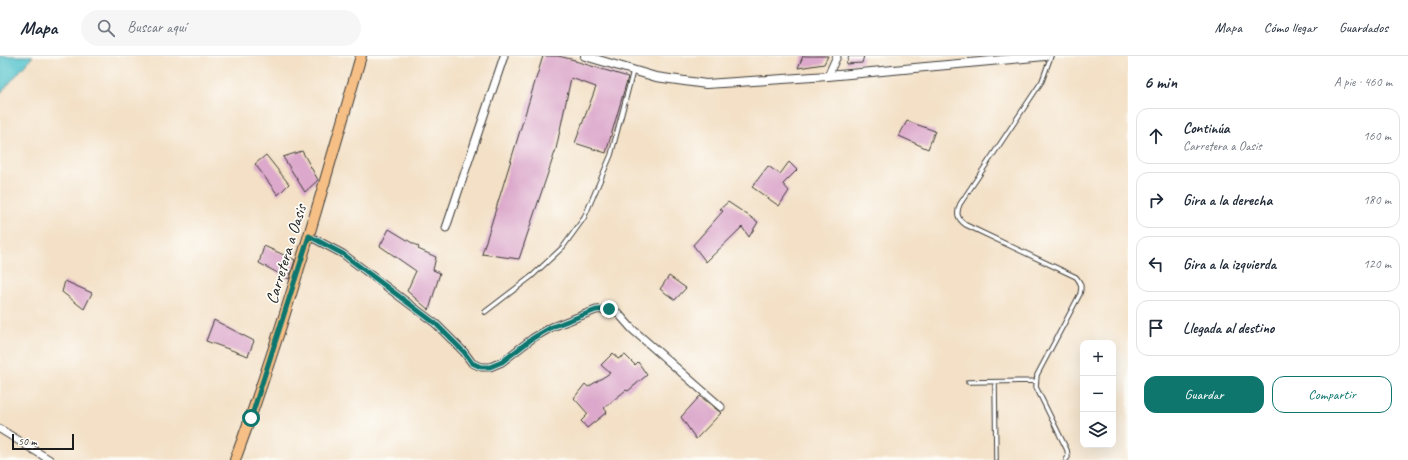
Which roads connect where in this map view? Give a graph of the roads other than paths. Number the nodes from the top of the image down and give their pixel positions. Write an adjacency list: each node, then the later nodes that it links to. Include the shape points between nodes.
1 (361, 56): 10 (main road, Carretera a Oasis)
2 (504, 56): 9 (street)
3 (585, 56): 7 (street)
4 (837, 56): 8 (street)
5 (1045, 56): 8 (street)
6 (1051, 56): 12 (lane, via 1042,81 957,210 960,221 966,225 1080,281 1080,294)
7 (633, 71): 8 (street, via 706,84); 11 (lane, via 611,155 584,218 563,248 543,267)
8 (828, 76)
9 (446, 228)
10 (309, 236): 15 (street, via 343,254 436,324 472,363 481,367 490,367 502,362 552,327 596,310 609,309 618,313 632,329); 18 (main road, Carretera a Oasis, via 251,418)
11 (485, 312)
12 (1036, 381): 14 (lane); 20 (lane, via 1036,387 1067,450)
13 (968, 382): 14 (lane)
14 (995, 382): 19 (lane)
15 (721, 407)
16 (0, 429): 17 (street)
17 (50, 460)
18 (235, 460)
19 (996, 460)
20 (1066, 460)

